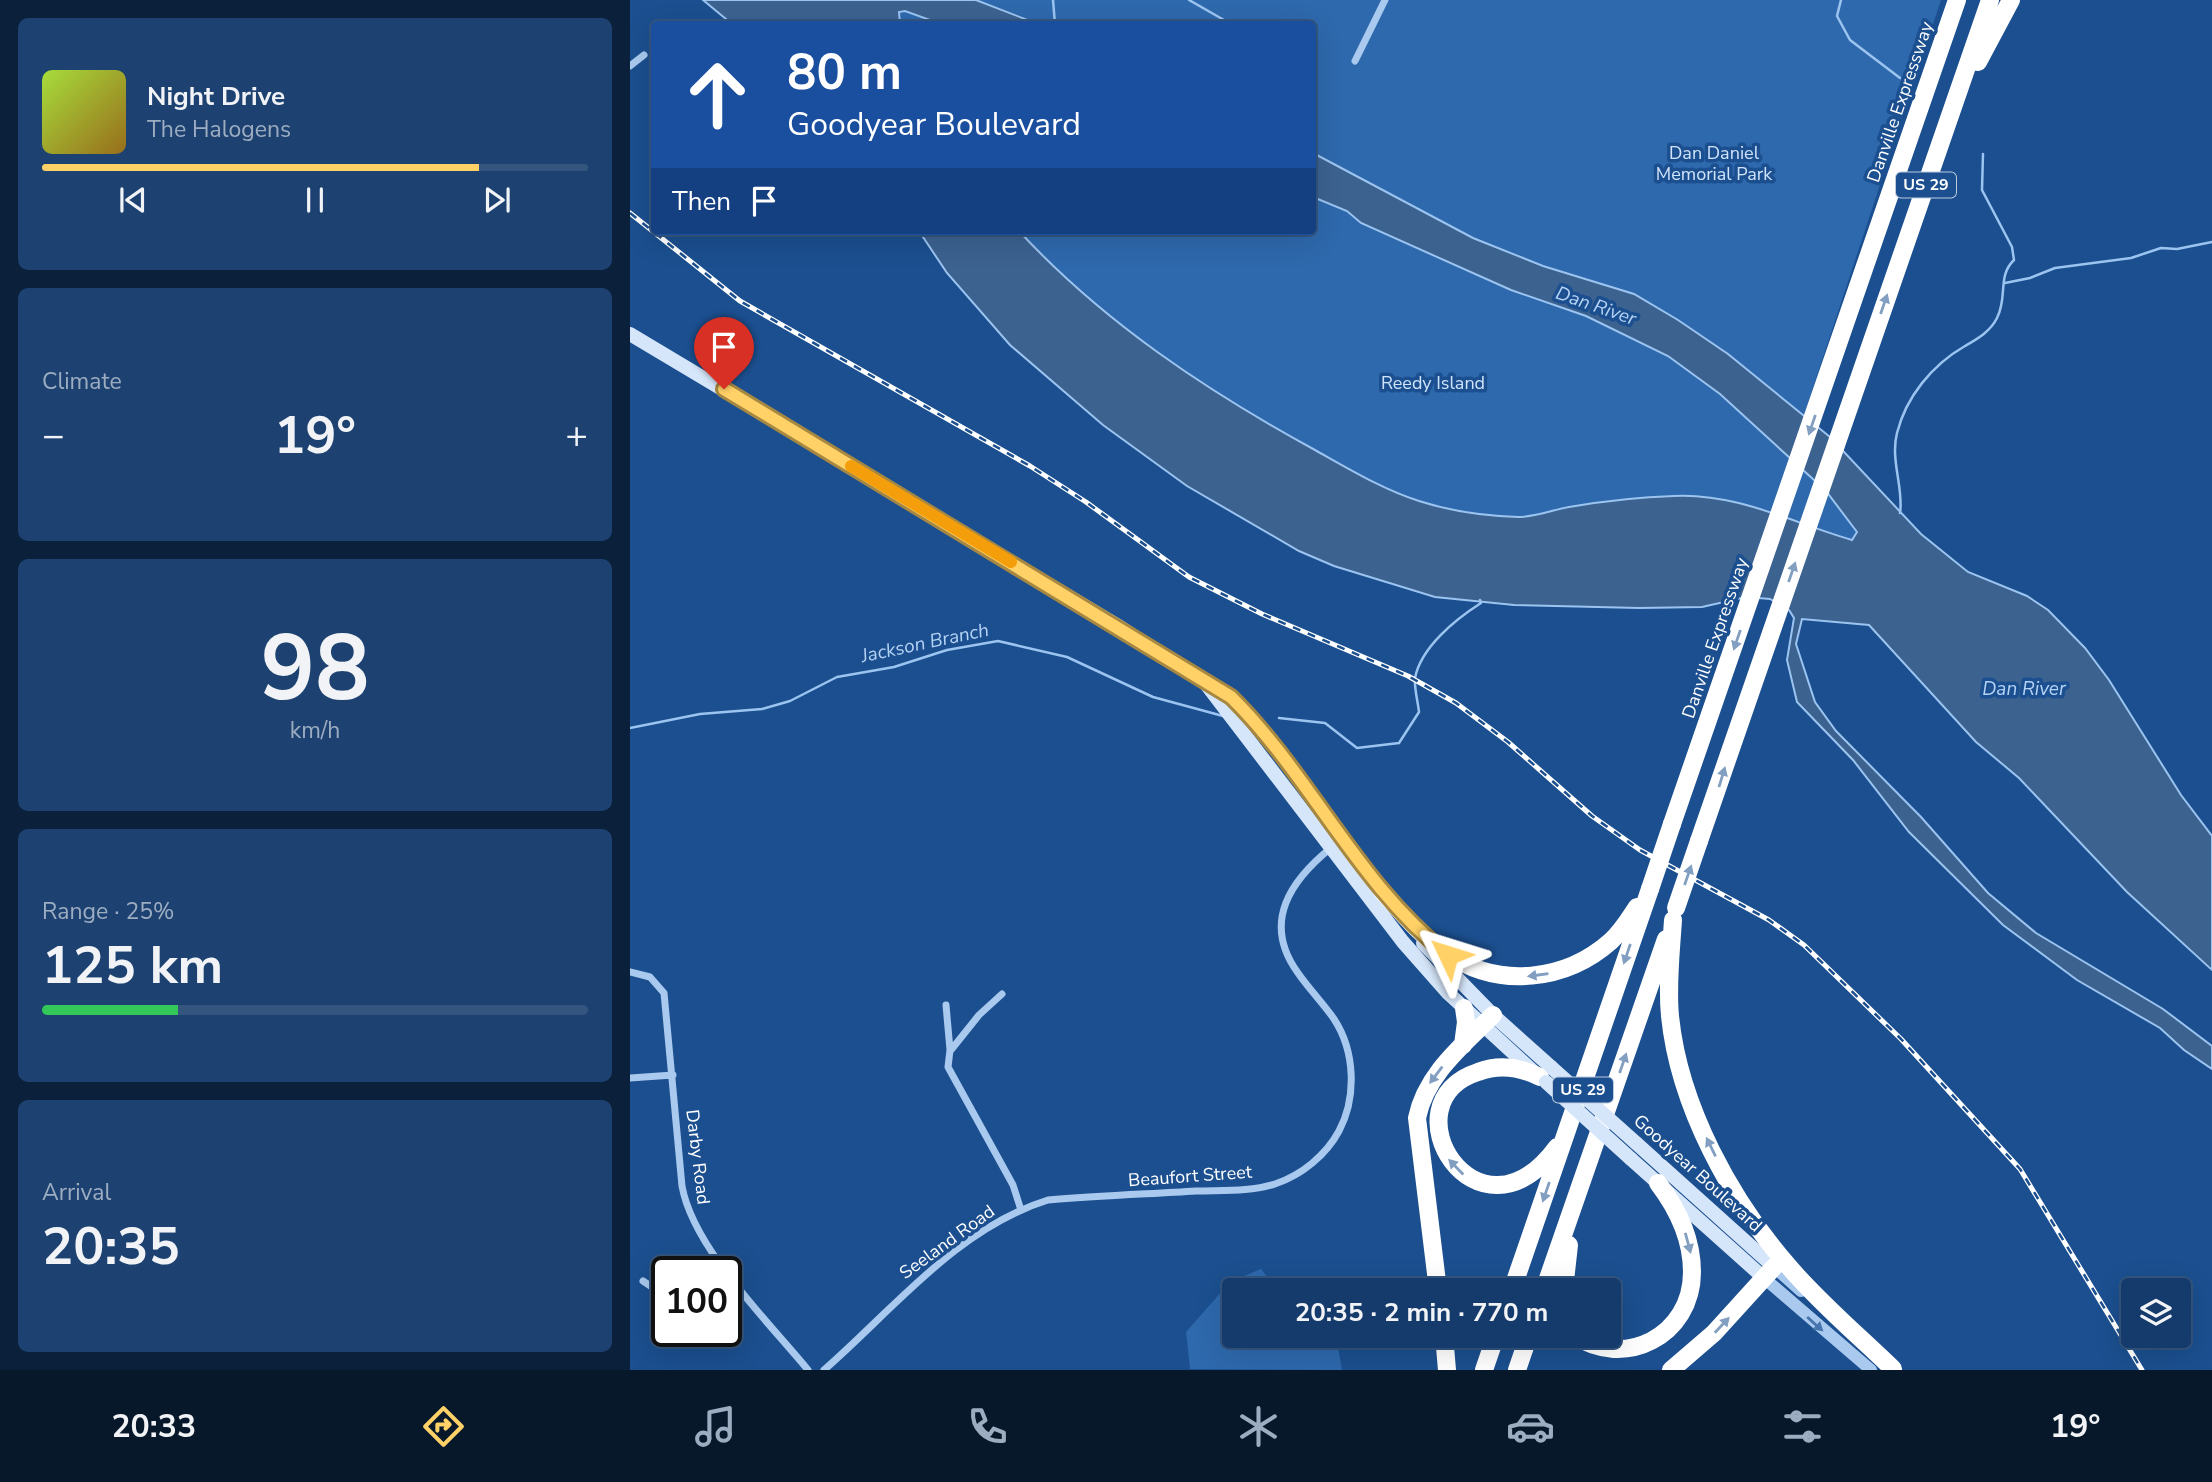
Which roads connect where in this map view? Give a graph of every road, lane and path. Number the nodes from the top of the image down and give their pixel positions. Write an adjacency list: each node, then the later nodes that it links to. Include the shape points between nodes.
1 (1385, 0): 7 (street)
2 (1948, 0): 9 (highway)
3 (1957, 0): 9 (highway, Danville Expressway / US 29)
4 (1990, 0): 10 (highway, US 29)
5 (2011, 0): 10 (highway, via 1974,70 1931,190)
6 (644, 55): 8 (street)
7 (1355, 61)
8 (630, 66)
9 (1907, 145): 16 (highway, Danville Expressway / US 29, one-way to 16, bridge)
10 (1918, 210): 17 (highway, US 29, one-way to 10, bridge)
11 (630, 334): 12 (main road, Goodyear Boulevard, via 1120,627)
12 (1206, 684): 13 (main road, Goodyear Boulevard, via 1231,697 1263,731); 14 (main road, Goodyear Boulevard)
13 (1343, 838): 14 (street, Beaufort Street); 15 (main road, Goodyear Boulevard)
14 (1331, 847): 21 (main road, Goodyear Boulevard, via 1403,942); 31 (street, Beaufort Street, via 1296,880 1286,898 1282,922 1290,960 1334,1019 1348,1054 1351,1082 1345,1115 1323,1153 1302,1171 1266,1186 1048,1200)
15 (1382, 891): 16 (highway, one-way to 15, via 1612,940 1585,959 1556,971 1525,976 1482,971 1448,955); 22 (main road, Goodyear Boulevard)
16 (1649, 892): 28 (highway, Danville Expressway / US 29, one-way to 28)
17 (1674, 914): 30 (highway, US 29, one-way to 17); 45 (highway, one-way to 17, via 1788,1266 1747,1212 1717,1159 1691,1099 1674,1043 1668,995)
18 (630, 972): 25 (street, Darby Road, via 650,977 664,993)
19 (1002, 993): 24 (street)
20 (946, 1005): 24 (street, Seeland Road)
21 (1464, 1008): 22 (main road, Goodyear Boulevard); 23 (highway)
22 (1487, 1020): 23 (highway); 26 (main road, Goodyear Boulevard)
23 (1463, 1045): 34 (highway, one-way to 34, via 1425,1091 1417,1118)
24 (950, 1050): 31 (street, Seeland Road, via 948,1067 1013,1185)
25 (673, 1075): 27 (street); 32 (street, Darby Road, via 685,1200)
26 (1546, 1076): 28 (highway, one-way to 26, via 1540,1167 1498,1186 1463,1174 1443,1150 1440,1110 1464,1078 1502,1067); 29 (main road, Goodyear Boulevard, bridge); 33 (main road, Goodyear Boulevard, bridge, via 1636,1143)
27 (630, 1079)
28 (1569, 1130): 35 (highway, Danville Expressway / US 29, one-way to 35)
29 (1658, 1183): 33 (main road, Goodyear Boulevard); 44 (highway, one-way to 44, via 1681,1220 1691,1256 1690,1297 1680,1325 1655,1353 1624,1363 1596,1356)
30 (1579, 1192): 36 (highway, US 29); 37 (highway)
31 (1021, 1210): 47 (street, Seeland Road, via 923,1276)
32 (714, 1256)
33 (1769, 1272): 45 (street, Goodyear Boulevard); 51 (highway, one-way to 33, via 1714,1333); 52 (street, Goodyear Boulevard, one-way to 52)
34 (1437, 1278)
35 (1516, 1278)
36 (1548, 1278)
37 (1565, 1278)
38 (643, 1281): 39 (street)
39 (651, 1286)
40 (742, 1295): 46 (street, Darby Road)
41 (1445, 1348): 48 (highway)
42 (1492, 1348): 49 (highway)
43 (1524, 1348): 50 (highway)
44 (1588, 1348)
45 (1894, 1369)
46 (808, 1370)
47 (824, 1370)
48 (1447, 1370)
49 (1484, 1370)
50 (1517, 1370)
51 (1671, 1370)
52 (1871, 1370)

